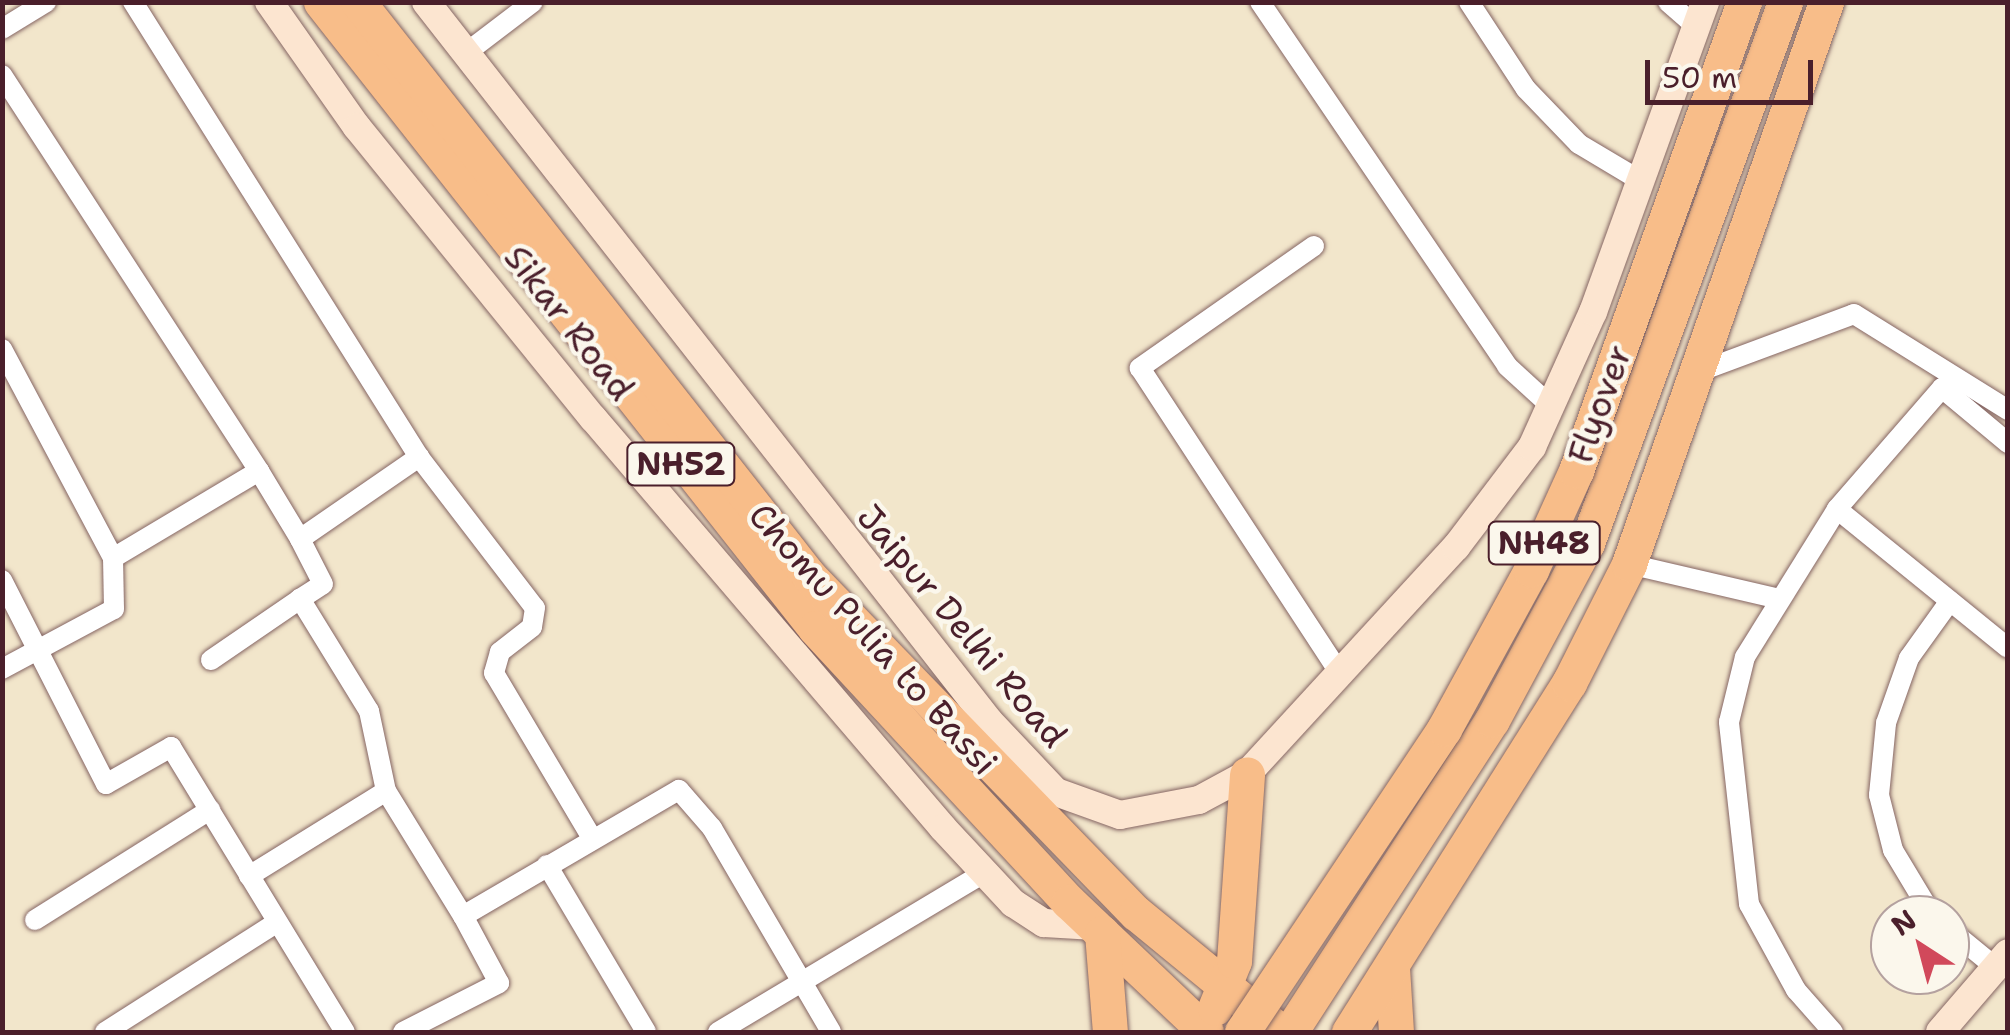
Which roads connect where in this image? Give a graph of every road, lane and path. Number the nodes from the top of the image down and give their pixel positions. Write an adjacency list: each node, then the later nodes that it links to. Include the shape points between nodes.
1 (46, 2): 15 (street)
2 (133, 2): 25 (street)
3 (269, 2): 45 (main road, via 358,127 593,418)
4 (321, 2): 51 (highway, Sikar Road / NH52, via 814,628)
5 (358, 2): 56 (highway, Chomu Pulia to Bassi / NH52, via 810,577 1020,801)
6 (426, 2): 16 (main road, Jaipur Delhi Road)
7 (533, 2): 16 (street)
8 (1260, 2): 22 (street, via 1507,366)
9 (1468, 2): 18 (street, via 1526,89 1579,144)
10 (1668, 2): 14 (street)
11 (1744, 2): 65 (highway, Flyover / NH48, bridge, via 1576,471 1532,570 1444,729)
12 (1785, 2): 67 (highway, Flyover / NH48, via 1586,544 1492,720)
13 (1826, 2): 21 (highway)
14 (1700, 14): 18 (main road, Jaipur Delhi Road)
15 (2, 29)
16 (466, 52): 40 (main road, Jaipur Delhi Road, via 867,575 1056,792 1120,815 1199,800)
17 (2, 75): 26 (street)
18 (1642, 181): 22 (main road, Jaipur Delhi Road)
19 (1314, 246): 39 (street, via 1140,368)
20 (2, 349): 29 (street)
21 (1701, 371): 23 (street, via 1854,314); 30 (highway)
22 (1553, 408): 39 (main road, Jaipur Delhi Road, via 1456,547)
23 (2008, 410)
24 (2005, 436): 27 (street, via 1942,388)
25 (419, 457): 28 (street); 43 (street, via 534,608 532,627 500,652 494,673)
26 (259, 471): 28 (street); 29 (street)
27 (1836, 510): 32 (street); 34 (street)
28 (300, 539): 33 (street, via 323,584)
29 (113, 558): 36 (street, via 114,610)
30 (1629, 564): 32 (street); 54 (highway, via 1568,683)
31 (2, 580): 36 (street)
32 (1775, 598): 70 (street, via 1746,657 1729,722 1733,821 1749,904 1796,990)
33 (300, 599): 37 (street); 41 (street, via 370,711)
34 (1950, 601): 35 (street); 47 (street, via 1910,658 1886,723 1879,795 1893,850)
35 (2008, 648)
36 (38, 651): 38 (street); 42 (street, via 106,784 171,747)
37 (211, 660)
38 (2, 669)
39 (1341, 675): 40 (main road, Jaipur Delhi Road)
40 (1247, 774): 56 (highway)
41 (386, 791): 46 (street); 48 (street)
42 (210, 810): 46 (street); 49 (street)
43 (592, 838): 44 (street); 55 (street, via 671,790 690,796)
44 (547, 865): 48 (street); 61 (street)
45 (984, 874): 51 (main road, via 1044,923); 55 (street)
46 (248, 876): 50 (street)
47 (1920, 895)
48 (463, 916): 60 (street, via 499,982)
49 (34, 920)
50 (276, 922): 58 (street); 59 (street)
51 (1098, 930): 57 (highway, NH52); 64 (highway)
52 (1970, 942): 53 (street)
53 (2002, 960): 71 (main road)
54 (1392, 968): 68 (highway); 69 (highway)
55 (802, 982): 62 (street); 63 (street)
56 (1225, 991): 57 (highway, NH52); 66 (highway, NH52)
57 (1202, 1031)
58 (105, 1032)
59 (344, 1032)
60 (403, 1032)
61 (646, 1032)
62 (718, 1032)
63 (831, 1032)
64 (1110, 1032)
65 (1242, 1032)
66 (1281, 1032)
67 (1290, 1032)
68 (1349, 1032)
69 (1396, 1032)
70 (1834, 1032)
71 (1940, 1032)

